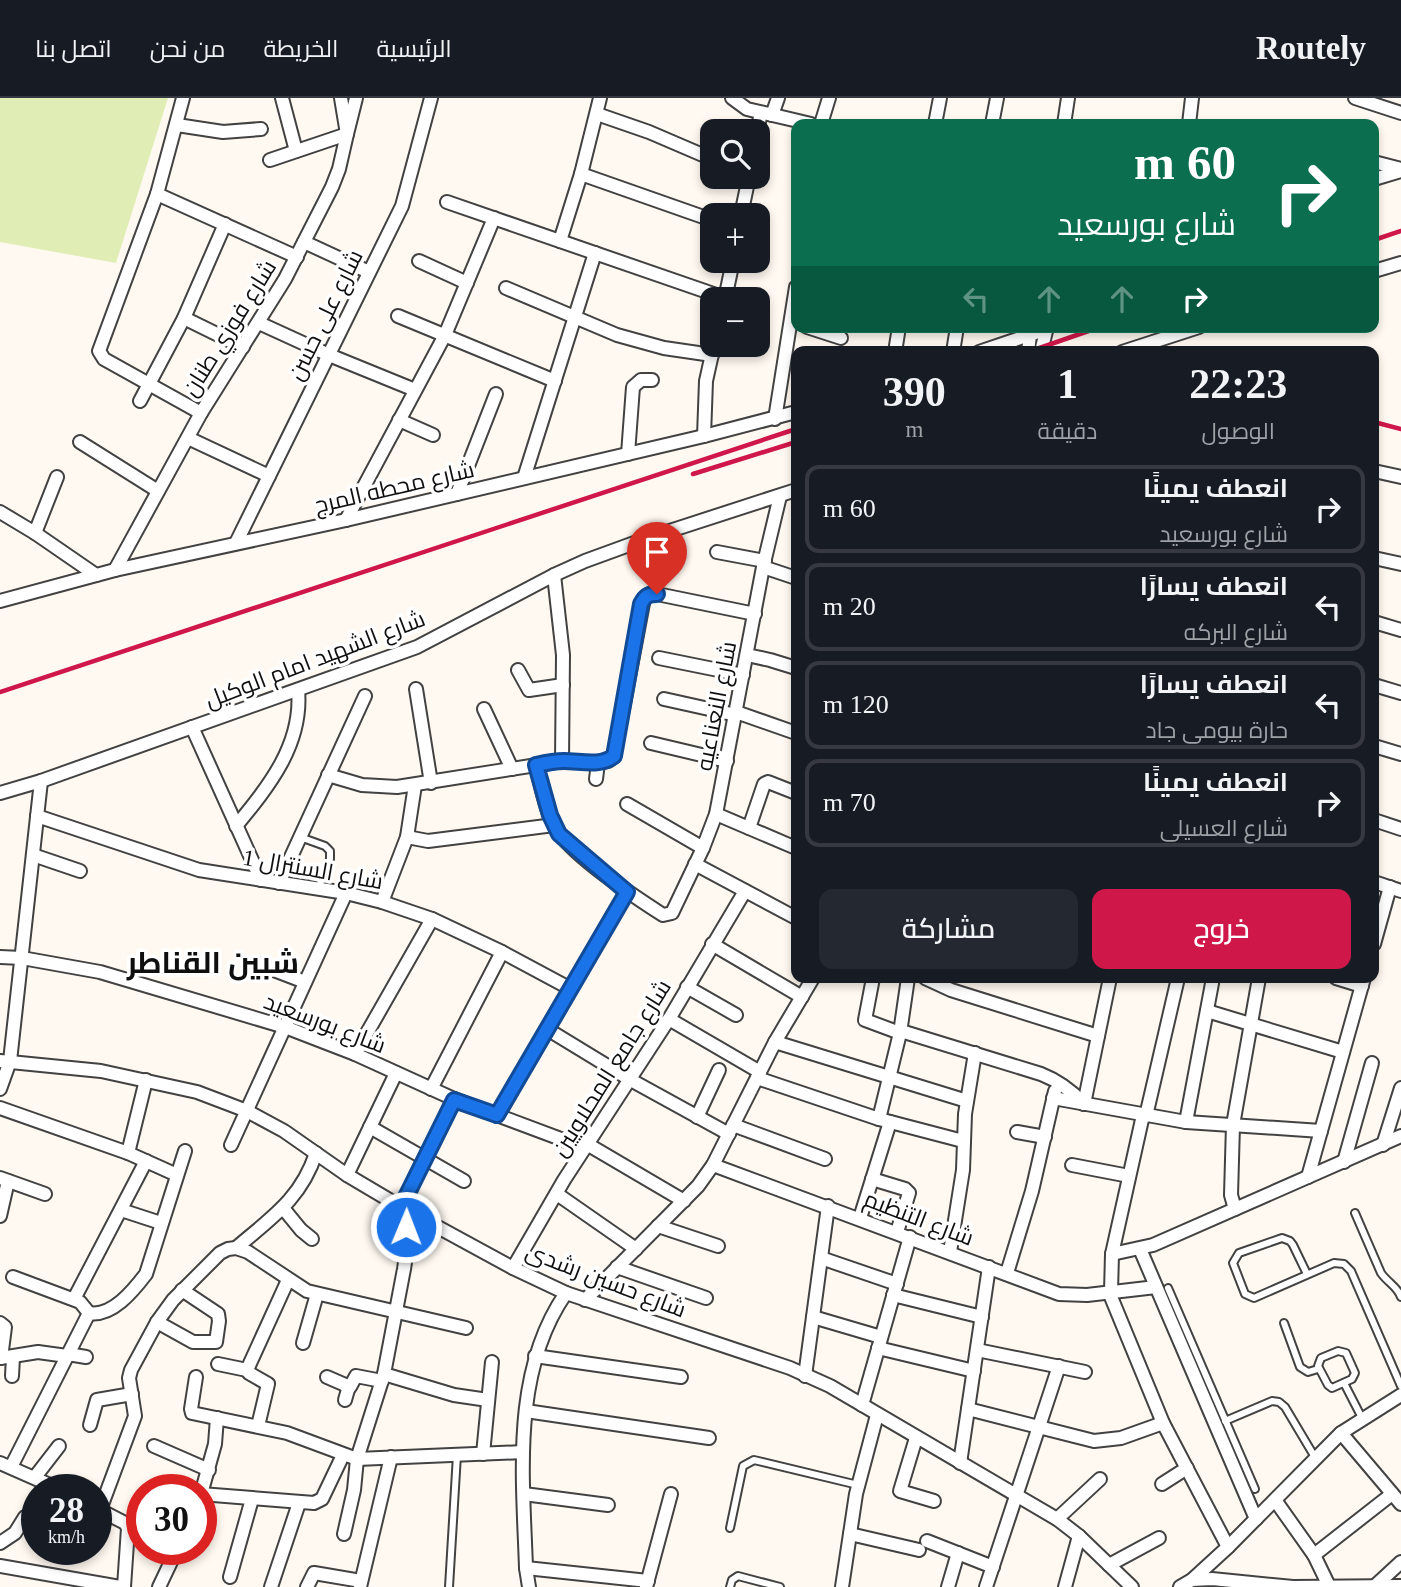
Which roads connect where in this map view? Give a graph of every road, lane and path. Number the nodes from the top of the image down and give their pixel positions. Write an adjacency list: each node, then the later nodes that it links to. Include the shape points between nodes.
1 (183, 98): 26 (street)
2 (282, 98): 29 (street)
3 (341, 98): 28 (street, شارع فوزي طنان)
4 (356, 98): 28 (street)
5 (431, 98): 48 (street, شارع على حسن, via 402,206)
6 (600, 98): 17 (street)
7 (732, 98): 18 (street, via 747,109)
8 (778, 98): 18 (street)
9 (829, 98): 21 (street)
10 (940, 98): 22 (street)
11 (997, 98): 23 (street)
12 (1068, 98): 24 (street)
13 (1192, 98): 25 (street)
14 (1355, 98): 15 (street)
15 (1390, 103): 16 (street)
16 (1401, 113)
17 (597, 114): 30 (street); 34 (street)
18 (767, 114): 19 (street); 20 (street)
19 (764, 119)
20 (791, 119)
21 (823, 119)
22 (936, 119)
23 (993, 119)
24 (1065, 119)
25 (1189, 119)
26 (177, 125): 27 (street, via 223,132); 36 (street)
27 (261, 129)
28 (347, 134): 29 (street); 42 (street, شارع فوزي طنان, via 339,169)
29 (296, 151): 31 (street)
30 (700, 154)
31 (270, 160)
32 (1379, 163): 33 (street)
33 (1401, 170): 35 (street)
34 (581, 174): 38 (street); 41 (street)
35 (1379, 177)
36 (157, 194): 40 (street); 72 (street, via 99,354)
37 (447, 202): 39 (street)
38 (700, 216)
39 (494, 218): 41 (street); 49 (street)
40 (225, 224): 44 (street); 54 (street)
41 (560, 241): 43 (street)
42 (304, 242): 44 (street, شارع فوزي طنان); 48 (street)
43 (595, 253): 51 (street); 53 (street)
44 (297, 257): 55 (street, شارع فوزي طنان)
45 (419, 261): 49 (street)
46 (1401, 263): 47 (street)
47 (1379, 270)
48 (369, 272): 68 (street, شارع على حسن)
49 (467, 283): 60 (street)
50 (506, 288): 53 (street)
51 (700, 290)
52 (398, 316): 60 (street)
53 (575, 317): 67 (street, via 652,345); 71 (street)
54 (184, 318): 66 (street); 72 (street)
55 (259, 323): 66 (street, شارع فوزي طنان); 68 (street)
56 (792, 333): 78 (street)
57 (826, 333): 62 (street)
58 (1035, 333): 61 (street)
59 (1181, 333): 65 (street)
60 (445, 335): 71 (street); 73 (street)
61 (1030, 335): 63 (street); 64 (street)
62 (841, 338)
63 (997, 346)
64 (1029, 346)
65 (1140, 346)
66 (243, 347): 76 (street, شارع فوزي طنان)
67 (700, 349)
68 (328, 355): 73 (street); 86 (street, شارع على حسن)
69 (712, 357): 81 (street)
70 (652, 380): 84 (street, via 641,380 633,387)
71 (555, 381): 89 (street)
72 (149, 384): 75 (street); 76 (street)
73 (415, 390): 79 (street)
74 (496, 394): 92 (street)
75 (140, 401)
76 (201, 413): 82 (street, شارع فوزي طنان)
77 (791, 414): 78 (street, شارع محطه المرج)
78 (775, 419): 81 (street, شارع محطه المرج)
79 (398, 420): 80 (street); 95 (street)
80 (433, 435)
81 (704, 436): 84 (street, شارع محطه المرج)
82 (188, 438): 86 (street); 90 (street, شارع فوزي طنان)
83 (80, 442): 90 (street)
84 (628, 454): 89 (street, شارع محطه المرج)
85 (1379, 472): 88 (street)
86 (269, 476): 97 (street, شارع على حسن)
87 (57, 477): 96 (street)
88 (1401, 477)
89 (524, 478): 92 (street, شارع محطه المرج)
90 (159, 491): 102 (street, شارع فوزي طنان)
91 (791, 492): 93 (street, شارع الشهيد امام الوكيل)
92 (457, 494): 95 (street, شارع محطه المرج)
93 (780, 496): 100 (street, شارع النعناعيه); 104 (street, شارع الشهيد امام الوكيل, via 616,549)
94 (0, 512): 96 (street)
95 (346, 520): 97 (street, شارع محطه المرج)
96 (35, 533): 103 (street)
97 (236, 543): 102 (street, شارع محطه المرج)
98 (717, 552): 100 (street)
99 (1379, 559): 101 (street)
100 (764, 564): 105 (street); 107 (street, شارع النعناعيه)
101 (1401, 564)
102 (115, 569): 103 (street, شارع محطه المرج)
103 (96, 575): 106 (street, شارع محطه المرج)
104 (554, 575): 115 (street); 118 (street, شارع الشهيد امام الوكيل, via 417,647)
105 (791, 576)
106 (0, 601)
107 (755, 614): 110 (street, شارع النعناعيه); 131 (street, via 657,594 644,598 614,756)
108 (1379, 623): 109 (street)
109 (1401, 630)
110 (747, 656): 112 (street); 114 (street, شارع النعناعيه)
111 (659, 658): 114 (street)
112 (791, 666)
113 (518, 670): 115 (street, via 529,690)
114 (743, 675): 123 (street, شارع النعناعيه)
115 (563, 685): 129 (street)
116 (1379, 686): 119 (street)
117 (416, 688): 137 (street)
118 (298, 690): 124 (street, شارع الشهيد امام الوكيل); 145 (street, via 298,712 281,766)
119 (1401, 693)
120 (365, 696): 134 (street)
121 (664, 699): 123 (street)
122 (484, 709): 133 (street)
123 (736, 714): 125 (street); 130 (street, شارع النعناعيه)
124 (192, 727): 136 (street, شارع الشهيد امام الوكيل); 145 (street)
125 (791, 731)
126 (651, 743): 130 (street)
127 (1379, 747): 128 (street)
128 (1401, 754)
129 (562, 761): 131 (street); 132 (street)
130 (727, 761): 142 (street, شارع النعناعيه)
131 (598, 763): 135 (street)
132 (536, 765): 133 (street); 146 (street)
133 (512, 769): 137 (street)
134 (328, 775): 138 (street, via 362,785); 149 (street)
135 (596, 779)
136 (41, 781): 140 (street, شارع الشهيد امام الوكيل); 143 (street)
137 (431, 783): 138 (street)
138 (415, 785): 150 (street)
139 (791, 791): 147 (street, via 764,783)
140 (0, 793)
141 (626, 804): 152 (street)
142 (716, 814): 147 (street); 152 (street, شارع النعناعيه)
143 (37, 816): 153 (street); 156 (street, شارع السنترال 1, via 200,870)
144 (1379, 822): 148 (street)
145 (236, 825): 156 (street)
146 (554, 825): 150 (street, via 428,841); 161 (street, via 567,842)
147 (749, 828): 151 (street)
148 (1401, 829)
149 (300, 837): 157 (street); 158 (lane, via 330,851)
150 (407, 837): 163 (street)
151 (791, 846)
152 (703, 848): 154 (street, شارع النعناعيه)
153 (33, 855): 155 (street); 170 (street)
154 (695, 864): 160 (street); 161 (street, شارع النعناعيه, via 668,915)
155 (80, 871)
156 (261, 880): 157 (street, شارع السنترال 1)
157 (279, 883): 158 (street, شارع السنترال 1)
158 (318, 889): 162 (street, شارع السنترال 1)
159 (1395, 889): 165 (street)
160 (745, 891): 164 (street); 167 (street, شارع جامع المحلاويين)
161 (627, 892): 183 (street)
162 (345, 893): 163 (street, شارع السنترال 1); 172 (street)
163 (382, 902): 166 (street, شارع السنترال 1)
164 (791, 915)
165 (1379, 917)
166 (432, 919): 168 (street, شارع السنترال 1); 195 (street)
167 (712, 944): 182 (street, شارع جامع المحلاويين); 184 (street)
168 (502, 952): 183 (street, شارع السنترال 1); 208 (street)
169 (0, 957): 170 (street, شارع بورسعيد)
170 (22, 958): 189 (street, شارع بورسعيد, via 100,972); 197 (street)
171 (258, 964): 172 (street)
172 (305, 982): 189 (street)
173 (810, 983): 184 (street)
174 (872, 983): 191 (street, via 865,1020)
175 (907, 983): 191 (street)
176 (936, 983): 192 (street)
177 (1109, 983): 192 (street)
178 (1177, 983): 216 (street)
179 (1212, 983): 185 (street)
180 (1258, 983): 188 (street)
181 (1363, 983): 194 (street)
182 (687, 987): 186 (street); 187 (street, شارع جامع المحلاويين)
183 (570, 989): 190 (street)
184 (802, 996): 193 (street)
185 (1207, 1011): 188 (street); 219 (street)
186 (736, 1015)
187 (668, 1019): 201 (street); 202 (street, شارع جامع المحلاويين)
188 (1251, 1025): 194 (street); 220 (street)
189 (285, 1027): 195 (street, شارع بورسعيد); 214 (street)
190 (547, 1029): 202 (street); 215 (street)
191 (901, 1032): 196 (street); 203 (street)
192 (1098, 1036): 212 (street)
193 (775, 1042): 201 (street); 203 (street)
194 (1343, 1052): 223 (street)
195 (355, 1054): 200 (street, شارع بورسعيد)
196 (975, 1054): 205 (street); 211 (street)
197 (5, 1061): 204 (street, شارع حسين رشدى); 207 (street)
198 (1372, 1063): 237 (street)
199 (719, 1070): 217 (street)
200 (396, 1073): 208 (street, شارع بورسعيد); 221 (street)
201 (759, 1075): 218 (street); 222 (street)
202 (629, 1079): 217 (street); 230 (street, شارع جامع المحلاويين)
203 (889, 1079): 211 (street); 218 (street)
204 (146, 1080): 214 (street, شارع حسين رشدى); 232 (street)
205 (1057, 1080): 209 (street); 212 (street)
206 (1401, 1088): 229 (street)
207 (0, 1089)
208 (431, 1089): 210 (street, شارع بورسعيد)
209 (1053, 1098): 212 (street); 225 (street)
210 (454, 1100): 215 (street, شارع بورسعيد); 234 (street)
211 (967, 1101): 227 (street)
212 (1084, 1104): 216 (street)
213 (0, 1108): 232 (street)
214 (247, 1111): 228 (street); 233 (street, شارع حسين رشدى)
215 (497, 1115): 230 (street, شارع بورسعيد)
216 (1144, 1116): 219 (street); 242 (street)
217 (697, 1117): 222 (street)
218 (885, 1121): 227 (street); 245 (street)
219 (1186, 1122): 220 (street)
220 (1233, 1125): 223 (street); 253 (street, via 1231,1195)
221 (370, 1127): 234 (street); 241 (street)
222 (731, 1130): 235 (street); 238 (street)
223 (1321, 1131): 243 (street)
224 (1017, 1132): 225 (street)
225 (1045, 1137): 273 (street)
226 (1400, 1139): 229 (street)
227 (963, 1141): 267 (street)
228 (231, 1145)
229 (1383, 1145): 237 (street)
230 (586, 1146): 248 (street, شارع جامع المحلاويين); 249 (street, شارع بورسعيد)
231 (185, 1152): 240 (street)
232 (128, 1153): 236 (street)
233 (316, 1153): 241 (street, شارع حسين رشدى); 252 (street, via 310,1173)
234 (424, 1158): 246 (street); 251 (street)
235 (825, 1159)
236 (146, 1161): 240 (street); 254 (street)
237 (1344, 1162): 243 (street)
238 (713, 1165): 249 (street); 250 (street, شارع التنظيم)
239 (1072, 1165): 242 (street)
240 (177, 1175): 258 (street)
241 (347, 1175): 251 (street, شارع حسين رشدى)
242 (1129, 1176): 268 (street)
243 (1308, 1177): 253 (street)
244 (4, 1180): 247 (street); 256 (street)
245 (872, 1180): 257 (street); 260 (street, via 909,1193)
246 (464, 1181)
247 (45, 1194)
248 (556, 1194): 265 (street); 272 (street, شارع جامع المحلاويين)
249 (684, 1201): 259 (street)
250 (828, 1206): 257 (street, شارع التنظيم); 269 (street)
251 (401, 1207): 272 (street, شارع حسين رشدى); 288 (street, via 407,1249)
252 (283, 1208): 262 (street); 264 (street)
253 (1235, 1209): 266 (street)
254 (121, 1210): 258 (street); 286 (street)
255 (1355, 1213): 278 (lane, via 1385,1280)
256 (0, 1216)
257 (860, 1218): 260 (street, شارع التنظيم)
258 (162, 1223): 289 (street, via 151,1264 139,1283 105,1313)
259 (658, 1226): 263 (street); 265 (street)
260 (897, 1232): 261 (street, شارع التنظيم)
261 (910, 1237): 267 (street, شارع التنظيم); 279 (street)
262 (312, 1239)
263 (718, 1245)
264 (236, 1248): 276 (street); 280 (street, via 220,1253)
265 (636, 1248): 270 (street)
266 (1140, 1249): 268 (street); 277 (street)
267 (950, 1252): 271 (street, شارع التنظيم)
268 (1112, 1254): 281 (street)
269 (821, 1258): 279 (street); 290 (street)
270 (617, 1267): 285 (street); 287 (street)
271 (989, 1267): 273 (street, شارع التنظيم); 291 (street)
272 (513, 1268): 282 (street, شارع حسين رشدى)
273 (1007, 1273): 281 (street, شارع التنظيم, via 1059,1294)
274 (1307, 1274): 274 (lane, via 1251,1297 1245,1294 1233,1263 1239,1253 1282,1238 1293,1245); 317 (lane, via 1334,1263 1348,1267)
275 (13, 1278): 286 (street)
276 (288, 1280): 283 (street); 307 (street)
277 (1162, 1287): 281 (street, شارع التنظيم); 329 (lane); 369 (street)
278 (1399, 1287): 284 (lane)
279 (895, 1289): 291 (street); 297 (street)
280 (182, 1290): 292 (street); 292 (street, via 218,1314 216,1342 193,1342)
281 (1110, 1292): 330 (street)
282 (566, 1293): 287 (street, شارع حسين رشدى); 300 (street)
283 (317, 1294): 288 (street); 296 (street)
284 (1401, 1297)
285 (706, 1298)
286 (74, 1300): 289 (street)
287 (585, 1300): 311 (street, شارع حسين رشدى)
288 (396, 1312): 295 (street); 314 (street)
289 (89, 1313): 299 (street)
290 (813, 1317): 297 (street); 311 (street)
291 (982, 1317): 298 (street)
292 (157, 1322): 319 (street, via 131,1370)
293 (0, 1323): 301 (street, via 5,1327)
294 (1284, 1323): 306 (lane, via 1300,1367 1308,1371)
295 (466, 1328)
296 (303, 1342)
297 (880, 1343): 308 (street); 323 (street)
298 (977, 1350): 305 (street); 308 (street)
299 (68, 1355): 301 (street, via 38,1352); 302 (street); 347 (street)
300 (536, 1356): 315 (street); 325 (street)
301 (5, 1357): 310 (street)
302 (86, 1357)
303 (492, 1363): 322 (street)
304 (218, 1364): 307 (street)
305 (1059, 1366): 309 (street); 333 (street)
306 (1318, 1368): 316 (lane, via 1329,1387); 316 (lane, via 1321,1358 1343,1351 1355,1373)
307 (247, 1370): 332 (street, via 268,1384)
308 (974, 1370): 324 (street)
309 (1085, 1372)
310 (12, 1376)
311 (805, 1376): 323 (street, شارع حسين رشدى)
312 (196, 1377): 327 (street, via 191,1411)
313 (327, 1377): 318 (street)
314 (383, 1377): 318 (street, via 356,1376); 322 (street); 345 (street)
315 (681, 1377)
316 (1344, 1384): 328 (lane)
317 (1401, 1385)
318 (349, 1387): 321 (street)
319 (132, 1394): 331 (street, via 97,1400); 352 (street, via 135,1416)
320 (1401, 1395): 328 (street)
321 (345, 1400)
322 (488, 1400): 340 (street)
323 (862, 1405): 326 (street, شارع حسين رشدى)
324 (968, 1409): 333 (street); 346 (street)
325 (526, 1411): 335 (street); 339 (street)
326 (877, 1415): 336 (street, شارع حسين رشدى); 356 (street)
327 (216, 1418): 332 (street); 349 (street)
328 (1362, 1418): 334 (street)
329 (1225, 1421): 344 (lane, via 1279,1402); 357 (lane)
330 (1163, 1423): 333 (street, via 1108,1441); 348 (street)
331 (90, 1425)
332 (258, 1426): 341 (street)
333 (1039, 1428): 360 (street)
334 (1341, 1433): 344 (street); 363 (street)
335 (709, 1438)
336 (916, 1438): 346 (street, شارع حسين رشدى); 365 (street, via 900,1491)
337 (59, 1446): 351 (street)
338 (154, 1446): 349 (street)
339 (523, 1452): 340 (street); 358 (street)
340 (483, 1454): 342 (street)
341 (343, 1455): 345 (street); 366 (street, via 318,1502)
342 (457, 1455): 343 (street); 399 (lane)
343 (391, 1457): 345 (street); 390 (street)
344 (1316, 1459): 364 (street)
345 (357, 1460): 373 (street)
346 (960, 1463): 360 (street, شارع حسين رشدى)
347 (6, 1465): 350 (street)
348 (1186, 1468): 355 (street); 378 (street)
349 (209, 1470): 353 (street)
350 (27, 1474)
351 (39, 1474)
352 (112, 1474)
353 (208, 1474)
354 (1100, 1479): 370 (street)
355 (1162, 1484)
356 (859, 1485): 372 (lane, via 749,1461); 374 (street)
357 (1255, 1489)
358 (524, 1494): 367 (street); 386 (street)
359 (671, 1494): 391 (street)
360 (1016, 1495): 370 (street, شارع حسين رشدى); 385 (street)
361 (217, 1496): 362 (street)
362 (252, 1499): 366 (street); 387 (street)
363 (1397, 1499): 380 (street)
364 (1275, 1500): 369 (street); 380 (street)
365 (934, 1501)
366 (299, 1503): 397 (street)
367 (608, 1505)
368 (112, 1516): 395 (street, via 128,1528)
369 (1256, 1519): 378 (street)
370 (1057, 1520): 375 (street, شارع حسين رشدى)
371 (21, 1523): 377 (street)
372 (730, 1528)
373 (344, 1534)
374 (850, 1534): 379 (street); 403 (street)
375 (1079, 1536): 383 (street, شارع حسين رشدى); 406 (street)
376 (1159, 1538): 383 (street)
377 (0, 1544)
378 (1228, 1547): 388 (street)
379 (958, 1553): 385 (street); 404 (street)
380 (1314, 1555): 392 (street)
381 (1401, 1562): 393 (street)
382 (169, 1565): 396 (street)
383 (1109, 1565): 407 (street, شارع حسين رشدى)
384 (0, 1566): 389 (street)
385 (993, 1566): 405 (street)
386 (526, 1568): 391 (street); 400 (street)
387 (230, 1577)
388 (1192, 1580): 392 (street); 408 (street)
389 (79, 1583): 395 (street)
390 (360, 1584): 398 (street, via 314,1573)
391 (647, 1584)
392 (1329, 1586): 393 (street)
393 (1375, 1586): 394 (street)
394 (1399, 1586)
395 (122, 1587)
396 (159, 1587)
397 (271, 1587)
398 (307, 1587)
399 (449, 1587)
400 (529, 1587)
401 (730, 1587): 402 (lane, via 738,1576)
402 (780, 1587)
403 (842, 1587)
404 (948, 1587)
405 (986, 1587)
406 (1065, 1587)
407 (1132, 1587)
408 (1180, 1587)

